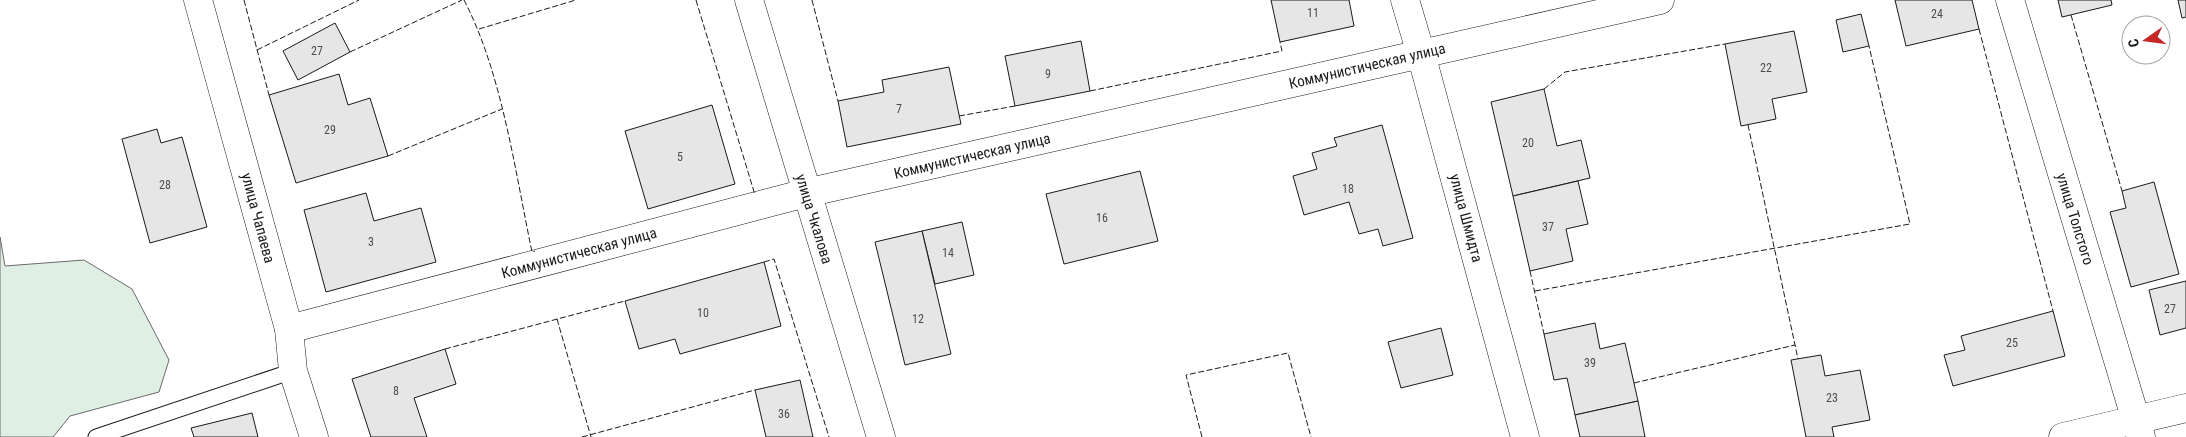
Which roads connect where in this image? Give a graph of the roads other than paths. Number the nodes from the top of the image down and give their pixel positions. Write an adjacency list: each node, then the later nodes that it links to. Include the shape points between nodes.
1 (198, 0): 8 (street, улица Чапаева)
2 (749, 0): 7 (street, улица Чкалова)
3 (1405, 0): 6 (street, улица Шмидта)
4 (1660, 0): 6 (street, Коммунистическая улица)
5 (2010, 0): 11 (street, улица Толстого)
6 (1421, 54): 7 (street, Коммунистическая улица); 15 (street, улица Шмидта)
7 (806, 193): 8 (street, Коммунистическая улица); 14 (street, улица Чкалова)
8 (289, 329): 9 (street, улица Чапаева)
9 (294, 371): 12 (lane); 13 (street, улица Чапаева)
10 (2186, 408): 11 (street)
11 (2138, 429): 16 (street)
12 (96, 437)
13 (314, 437)
14 (881, 437)
15 (1525, 437)
16 (2063, 437)

